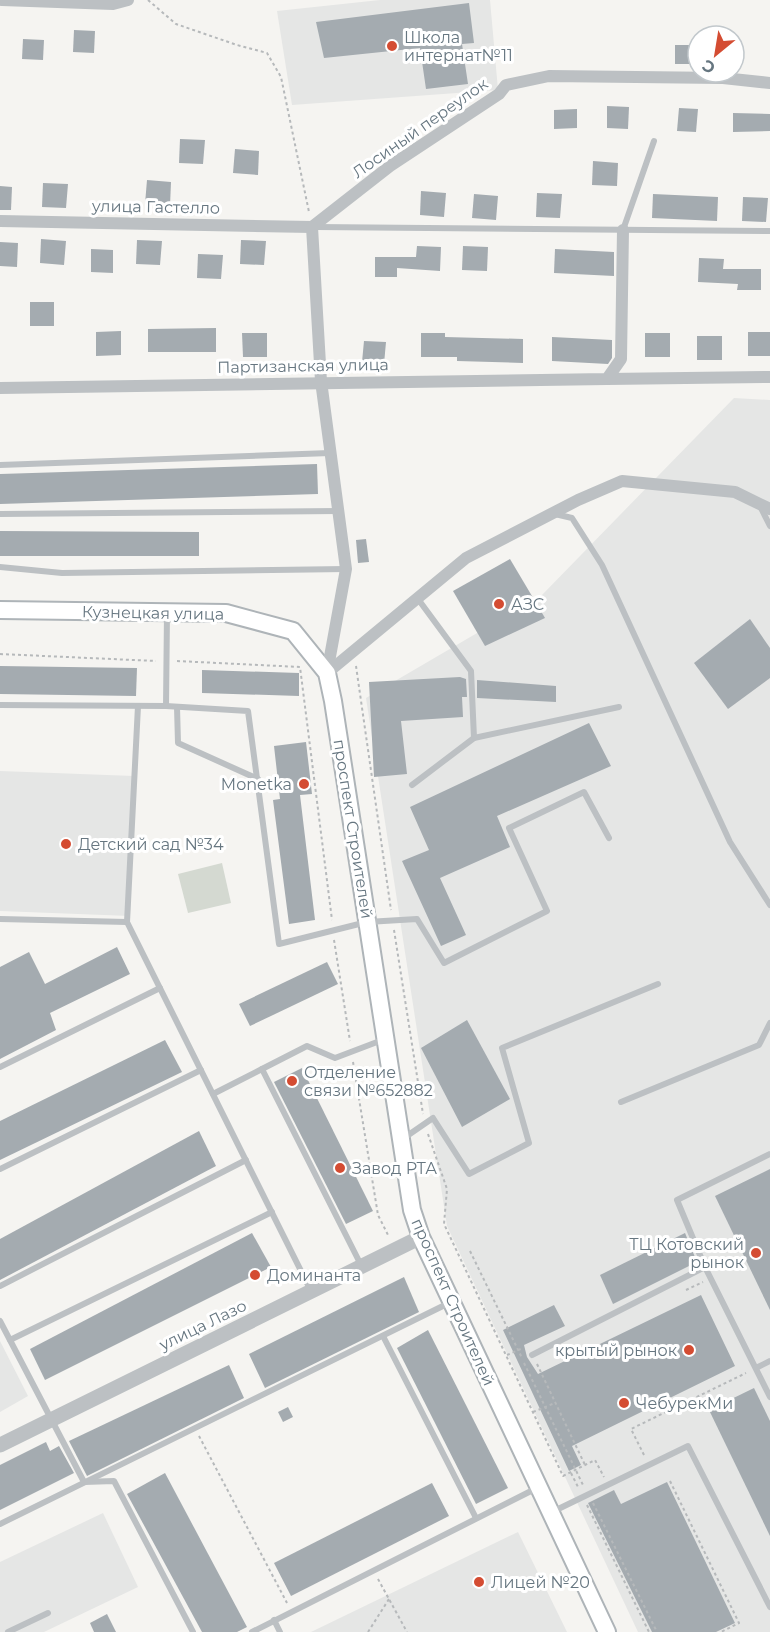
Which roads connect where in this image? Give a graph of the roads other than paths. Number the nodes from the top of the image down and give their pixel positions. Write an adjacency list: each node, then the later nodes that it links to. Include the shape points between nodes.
1 (2, 0): 2 (street, via 113,4)
2 (128, 0)
3 (770, 83): 6 (street, Лосиный переулок, via 723,78 549,76 506,85 499,94 390,166)
4 (654, 141): 7 (lane)
5 (0, 221): 6 (street, улица Гастелло)
6 (312, 227): 7 (lane); 11 (street)
7 (623, 230): 8 (lane); 10 (street, via 621,360)
8 (770, 231)
9 (770, 377): 10 (street, Партизанская улица)
10 (607, 378): 11 (street, Партизанская улица)
11 (321, 381): 12 (street, Партизанская улица); 13 (street)
12 (0, 388)
13 (331, 453): 14 (lane); 16 (street)
14 (0, 465)
15 (765, 507): 17 (street, via 735,492 622,481); 19 (lane)
16 (338, 510): 18 (lane); 21 (street)
17 (552, 513): 22 (street, via 466,558); 36 (lane, via 572,518 602,565 730,842)
18 (0, 514)
19 (770, 526)
20 (0, 567): 21 (lane, via 62,573)
21 (346, 569): 25 (street)
22 (418, 599): 25 (street); 32 (lane, via 471,671)
23 (0, 610): 24 (main road, Кузнецкая улица)
24 (167, 612): 25 (main road, Кузнецкая улица, via 226,613 293,631); 29 (lane)
25 (327, 674): 26 (main road, Кузнецкая улица)
26 (333, 701): 39 (main road, проспект Строителей)
27 (0, 705): 28 (lane)
28 (138, 706): 29 (lane); 38 (lane)
29 (166, 706): 30 (lane)
30 (177, 707): 33 (lane, via 178,743); 33 (lane, via 248,711)
31 (619, 707): 32 (lane)
32 (474, 738): 34 (lane)
33 (258, 779): 39 (lane, via 279,945)
34 (411, 785)
35 (609, 838): 39 (lane, via 584,792 509,828 547,911 444,963 417,919)
36 (770, 905)
37 (0, 919): 38 (lane)
38 (127, 922): 41 (lane)
39 (368, 922): 43 (main road, проспект Строителей)
40 (658, 984): 49 (lane, via 502,1048 529,1143 469,1174 433,1118)
41 (160, 988): 44 (lane); 46 (lane)
42 (770, 1023): 48 (lane, via 759,1045)
43 (385, 1038): 45 (lane, via 335,1058 307,1046); 49 (main road, проспект Строителей)
44 (0, 1067)
45 (262, 1069): 47 (lane); 55 (lane)
46 (201, 1070): 47 (lane); 52 (lane)
47 (213, 1094): 51 (lane)
48 (621, 1102)
49 (401, 1140): 54 (main road, проспект Строителей, via 412,1210)
50 (770, 1154): 56 (lane, via 677,1200)
51 (246, 1160): 53 (lane); 57 (lane)
52 (0, 1169)
53 (272, 1212): 58 (lane); 62 (lane)
54 (421, 1238): 55 (street, улица Лазо); 59 (main road, проспект Строителей)
55 (362, 1267): 58 (street, улица Лазо)
56 (705, 1267): 63 (lane); 65 (lane)
57 (0, 1286)
58 (312, 1292): 67 (street, улица Лазо)
59 (452, 1302): 61 (lane); 70 (main road, проспект Строителей)
60 (0, 1321): 62 (lane)
61 (383, 1336): 69 (lane); 72 (lane)
62 (10, 1340): 67 (lane)
63 (532, 1355)
64 (770, 1361): 65 (lane)
65 (756, 1368): 66 (lane)
66 (770, 1397)
67 (52, 1419): 68 (street, улица Лазо); 69 (lane)
68 (0, 1445)
69 (84, 1482): 73 (lane); 78 (lane, via 114,1481)
70 (538, 1488): 71 (main road, проспект Строителей); 72 (lane)
71 (550, 1513): 74 (lane, via 688,1446); 81 (main road, проспект Строителей)
72 (476, 1518): 76 (lane)
73 (0, 1524)
74 (770, 1607)
75 (48, 1613): 77 (lane)
76 (274, 1620): 79 (lane); 80 (lane)
77 (8, 1632)
78 (193, 1632)
79 (252, 1632)
80 (280, 1632)
81 (607, 1632)

